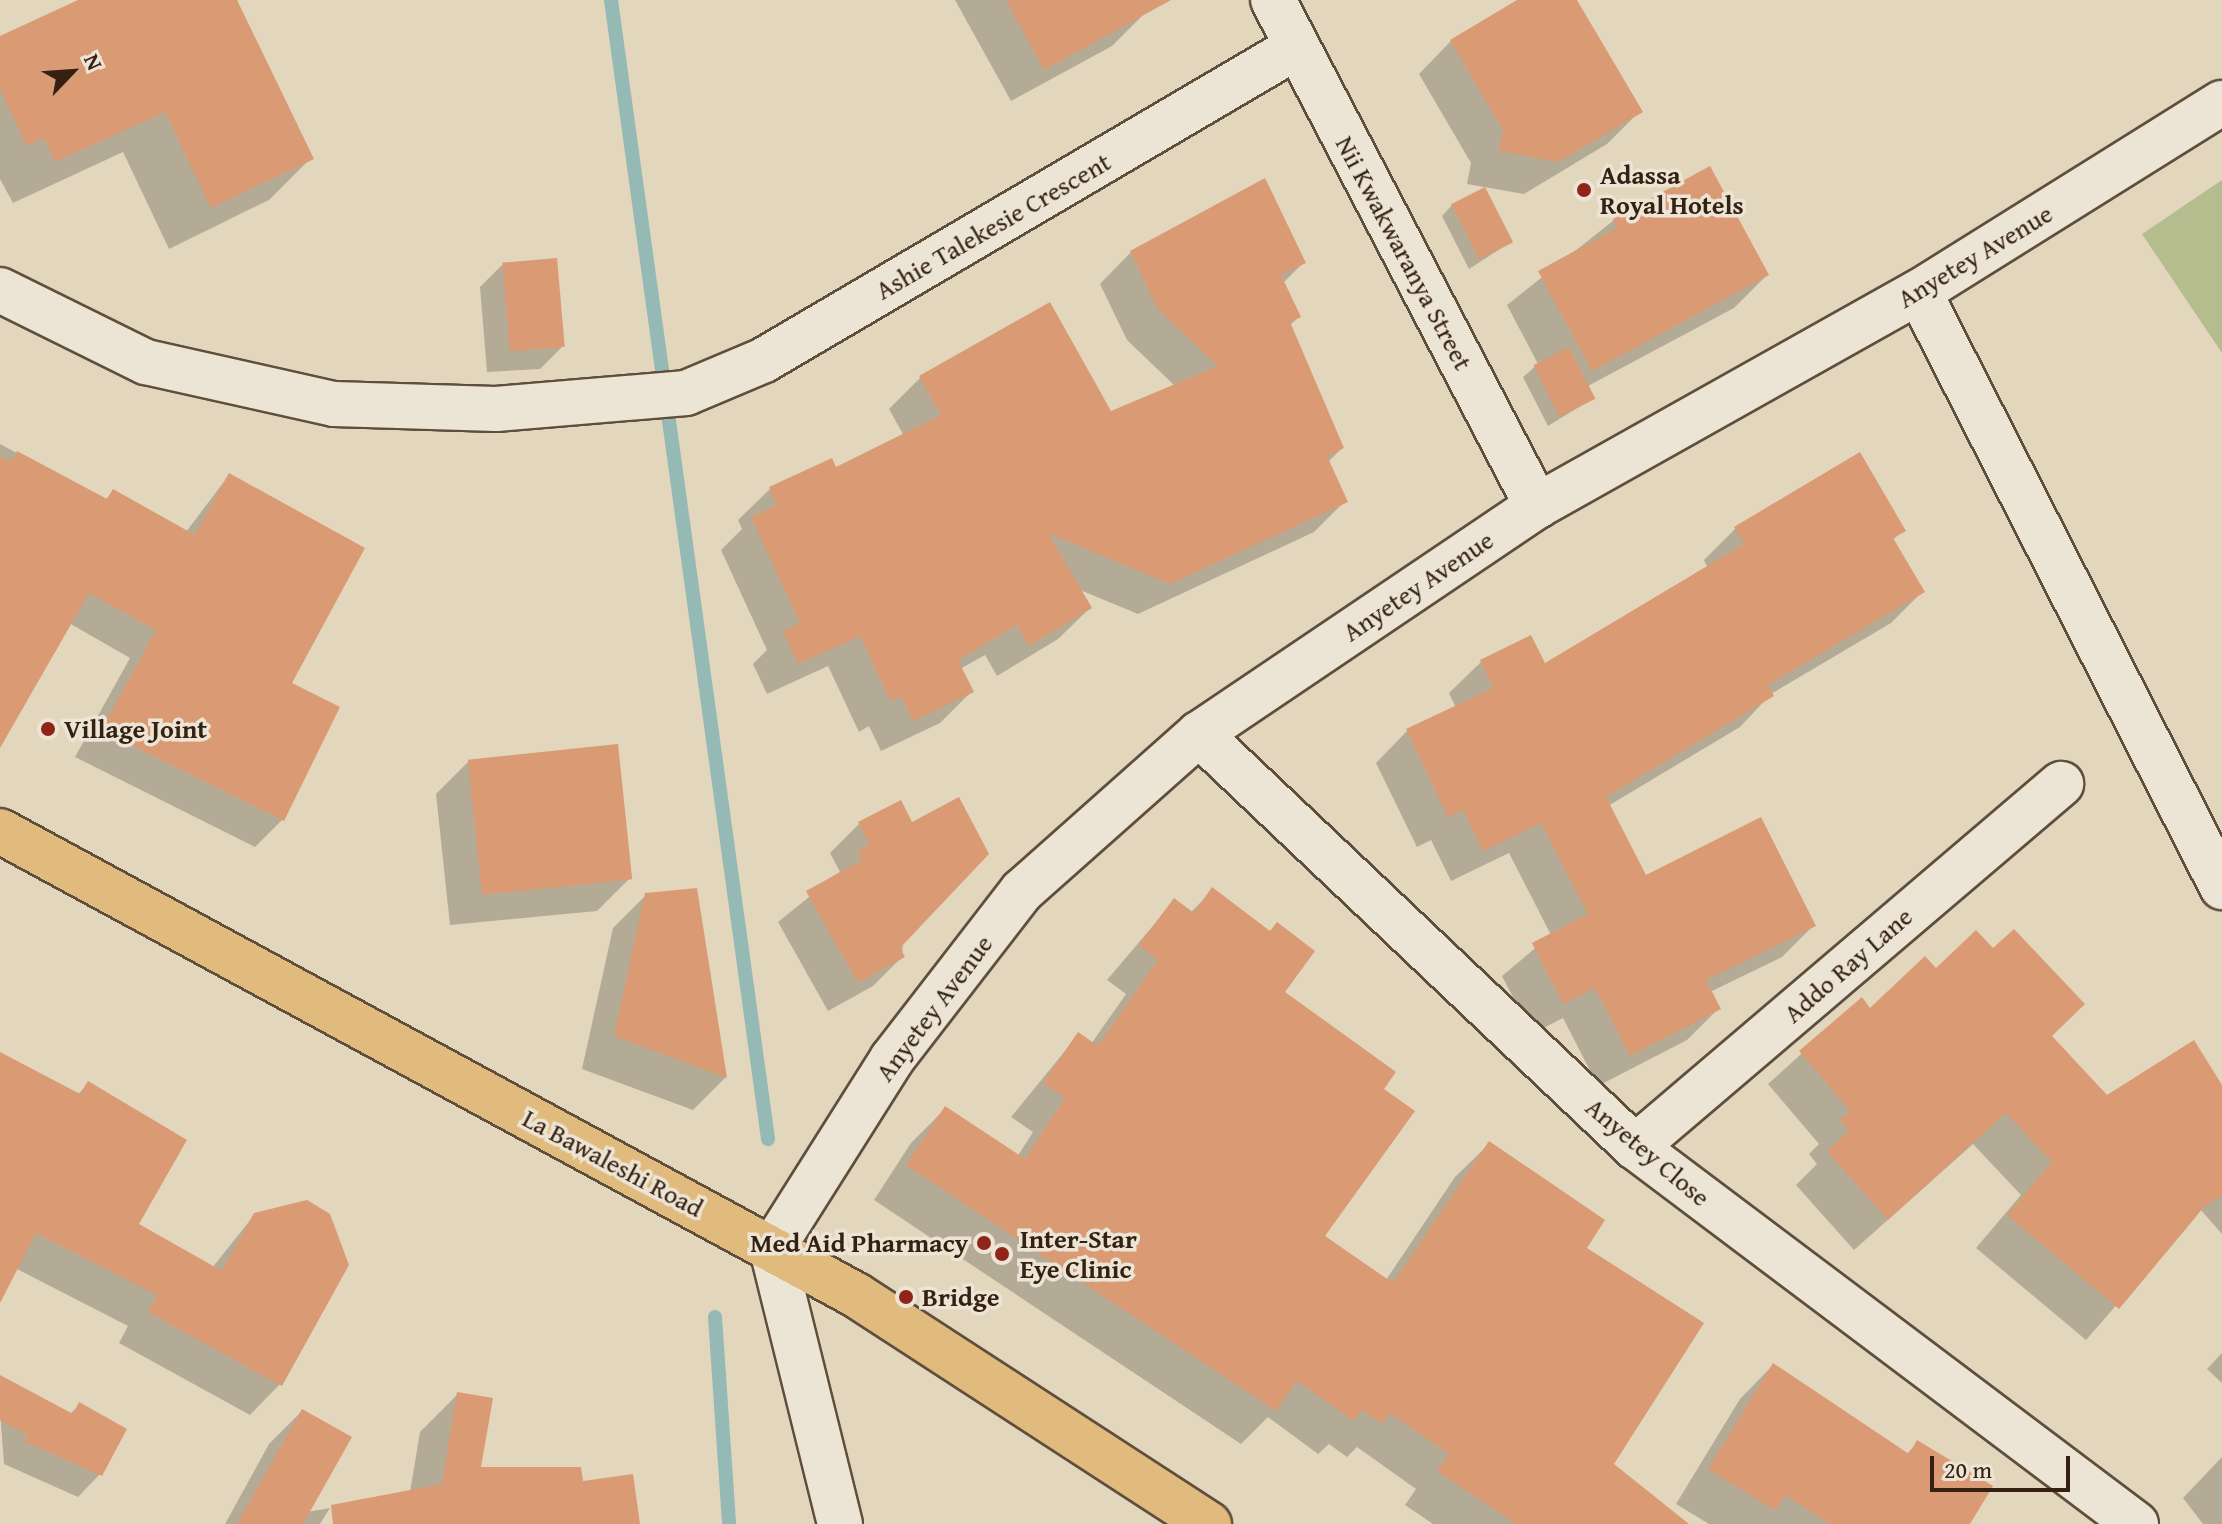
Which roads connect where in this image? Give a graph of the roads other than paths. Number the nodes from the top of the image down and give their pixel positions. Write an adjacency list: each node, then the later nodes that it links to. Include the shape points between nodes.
1 (1273, 0): 2 (street, Nii Kwakwaranya Street)
2 (1295, 48): 4 (street, Ashie Talekesie Crescent, via 764,360 686,393 496,409 334,404 146,362); 6 (street, Nii Kwakwaranya Street)
3 (2222, 103): 5 (street, Anyetey Avenue)
4 (0, 290)
5 (1919, 292): 6 (street, Anyetey Avenue); 10 (street)
6 (1537, 506): 7 (street, Anyetey Avenue)
7 (1199, 734): 11 (street, Anyetey Close); 12 (street, Anyetey Avenue, via 1022,891 892,1059)
8 (2061, 784): 11 (street, Addo Ray Lane)
9 (0, 831): 12 (main road, La Bawaleshi Road)
10 (2222, 887)
11 (1635, 1147): 15 (street, Anyetey Close)
12 (772, 1249): 13 (street); 14 (main road, La Bawaleshi Road)
13 (840, 1524)
14 (1209, 1524)
15 (2136, 1524)

